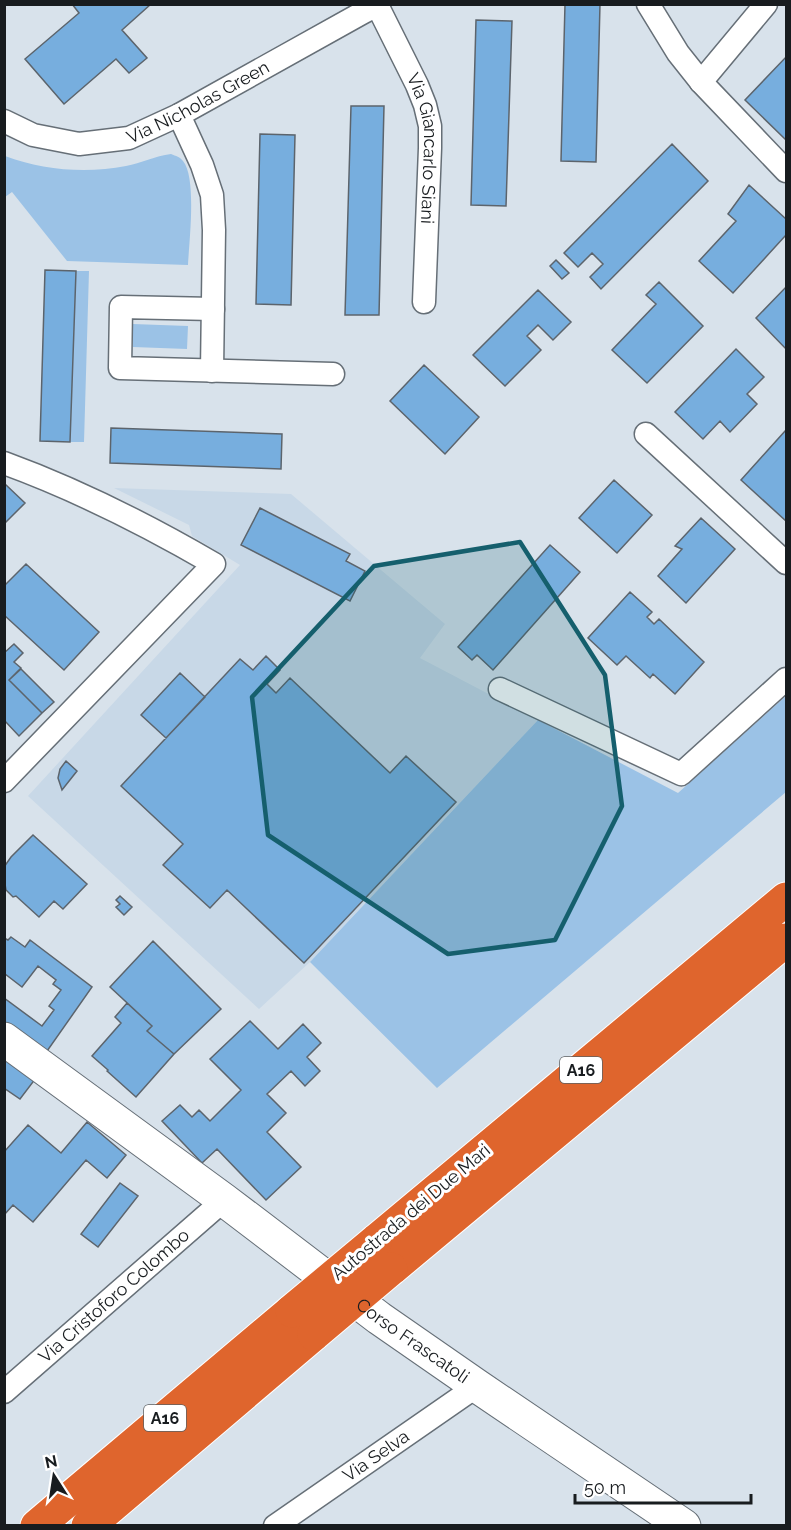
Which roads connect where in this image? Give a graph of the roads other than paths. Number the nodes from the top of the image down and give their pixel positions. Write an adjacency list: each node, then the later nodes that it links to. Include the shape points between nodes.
1 (648, 4): 4 (street)
2 (766, 4): 4 (street)
3 (378, 5): 5 (street, Via Nicholas Green); 8 (street, Via Giancarlo Siani, via 417,85 429,126)
4 (701, 82): 7 (street)
5 (179, 115): 6 (street, Via Nicholas Green, via 129,138 79,144 33,135); 9 (street, via 212,195)
6 (4, 121)
7 (786, 171)
8 (424, 302)
9 (213, 309): 10 (street); 10 (street, via 121,307 120,368)
10 (212, 371): 11 (street)
11 (333, 374)
12 (646, 434): 14 (street)
13 (4, 463): 17 (street, via 100,502 214,564)
14 (786, 562)
15 (786, 679): 16 (street, via 681,774)
16 (500, 689)
17 (6, 775)
18 (786, 899): 22 (highway, Autostrada dei Due Mari / A16)
19 (786, 939): 22 (highway, Autostrada dei Due Mari / A16)
20 (4, 1039): 21 (street, Corso Frascatoli)
21 (224, 1200): 24 (street, Corso Frascatoli, via 379,1318); 25 (street, Via Cristoforo Colombo)
22 (384, 1255): 23 (highway, Autostrada dei Due Mari / A16, bridge)
23 (303, 1323): 26 (highway, Autostrada dei Due Mari / A16); 27 (highway, Autostrada dei Due Mari / A16)
24 (477, 1386): 28 (street, Via Selva); 29 (street, Corso Frascatoli)
25 (4, 1392)
26 (37, 1526)
27 (88, 1526)
28 (274, 1526)
29 (684, 1526)

